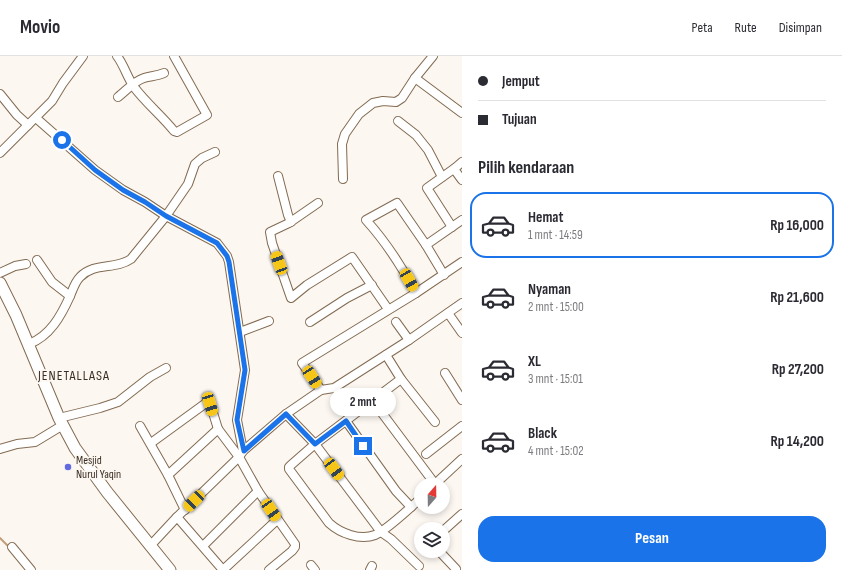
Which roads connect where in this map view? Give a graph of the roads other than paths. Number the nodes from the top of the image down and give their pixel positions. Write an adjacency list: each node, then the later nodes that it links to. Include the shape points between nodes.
1 (83, 56): 11 (street, via 52,101)
2 (174, 56): 7 (street, via 205,116 176,132)
3 (433, 56): 6 (street)
4 (121, 58): 7 (street)
5 (164, 73): 7 (street, via 144,78)
6 (415, 78): 10 (street); 20 (street, via 402,98 396,102 373,103 359,114 345,134 342,144)
7 (132, 85): 9 (street)
8 (0, 94): 13 (street)
9 (118, 98)
10 (462, 113)
11 (36, 118): 13 (street); 23 (street, via 95,170)
12 (398, 121): 19 (street, via 416,135 428,150)
13 (28, 125): 15 (street)
14 (215, 152): 23 (street, via 195,164 188,184)
15 (0, 153)
16 (462, 162): 17 (street)
17 (455, 168): 19 (street); 21 (street)
18 (278, 176): 25 (street)
19 (442, 177): 26 (street, via 427,188)
20 (343, 179)
21 (462, 180)
22 (318, 202): 25 (street)
23 (166, 216): 36 (street, via 131,259 126,263 94,267 84,272); 43 (street, via 217,243 227,256)
24 (462, 220): 26 (street)
25 (292, 222): 34 (street, via 271,231 270,235 291,298 352,256)
26 (452, 227): 27 (street)
27 (426, 245): 32 (street); 35 (street, via 397,203 366,220 398,262)
28 (37, 260): 36 (street, via 52,282)
29 (462, 262): 32 (street)
30 (26, 264): 31 (street)
31 (0, 273)
32 (444, 275): 35 (street)
33 (0, 283): 46 (street)
34 (372, 285): 38 (street); 41 (street)
35 (416, 293): 38 (street)
36 (70, 296): 46 (street, via 61,314 44,336)
37 (462, 303): 39 (street)
38 (388, 309): 51 (street, via 302,363)
39 (448, 313): 44 (street); 45 (street)
40 (269, 321): 43 (street)
41 (310, 322)
42 (396, 322): 45 (street)
43 (240, 332): 64 (street, via 245,370 237,420)
44 (462, 333)
45 (409, 340): 47 (street)
46 (28, 344): 56 (street)
47 (386, 356): 50 (street); 51 (street, via 334,388)
48 (166, 368): 56 (street, via 118,402)
49 (445, 373): 52 (street)
50 (401, 379): 53 (street); 57 (street)
51 (321, 390): 54 (street)
52 (462, 400)
53 (373, 401): 55 (street); 68 (street)
54 (286, 414): 62 (street); 64 (street)
55 (346, 421): 62 (street); 72 (street, via 396,491)
56 (61, 422): 63 (street, via 35,442); 79 (street, via 75,448)
57 (435, 422)
58 (140, 426): 61 (street)
59 (462, 426): 65 (street)
60 (218, 429): 61 (street, via 210,404 206,403); 64 (street); 67 (street)
61 (151, 443): 67 (street)
62 (315, 444): 78 (street); 78 (street, via 289,466 329,523 337,530 354,536 369,536)
63 (0, 449)
64 (241, 454): 70 (street); 73 (street)
65 (426, 454)
66 (462, 459): 69 (street)
67 (168, 475): 73 (street)
68 (431, 478)
69 (441, 478)
70 (258, 491): 76 (street); 80 (street)
71 (414, 504): 72 (street)
72 (411, 507): 78 (street)
73 (185, 510): 75 (street)
74 (462, 514): 77 (street)
75 (177, 517): 79 (street); 80 (street)
76 (277, 520): 87 (street); 88 (street, via 295,547)
77 (450, 525)
78 (381, 532): 83 (street)
79 (150, 546): 86 (street)
80 (203, 546): 87 (street)
81 (12, 547): 85 (street)
82 (447, 558): 84 (street)
83 (419, 566)
84 (458, 568)
85 (31, 570)
86 (170, 570)
87 (223, 570)
88 (270, 570)

